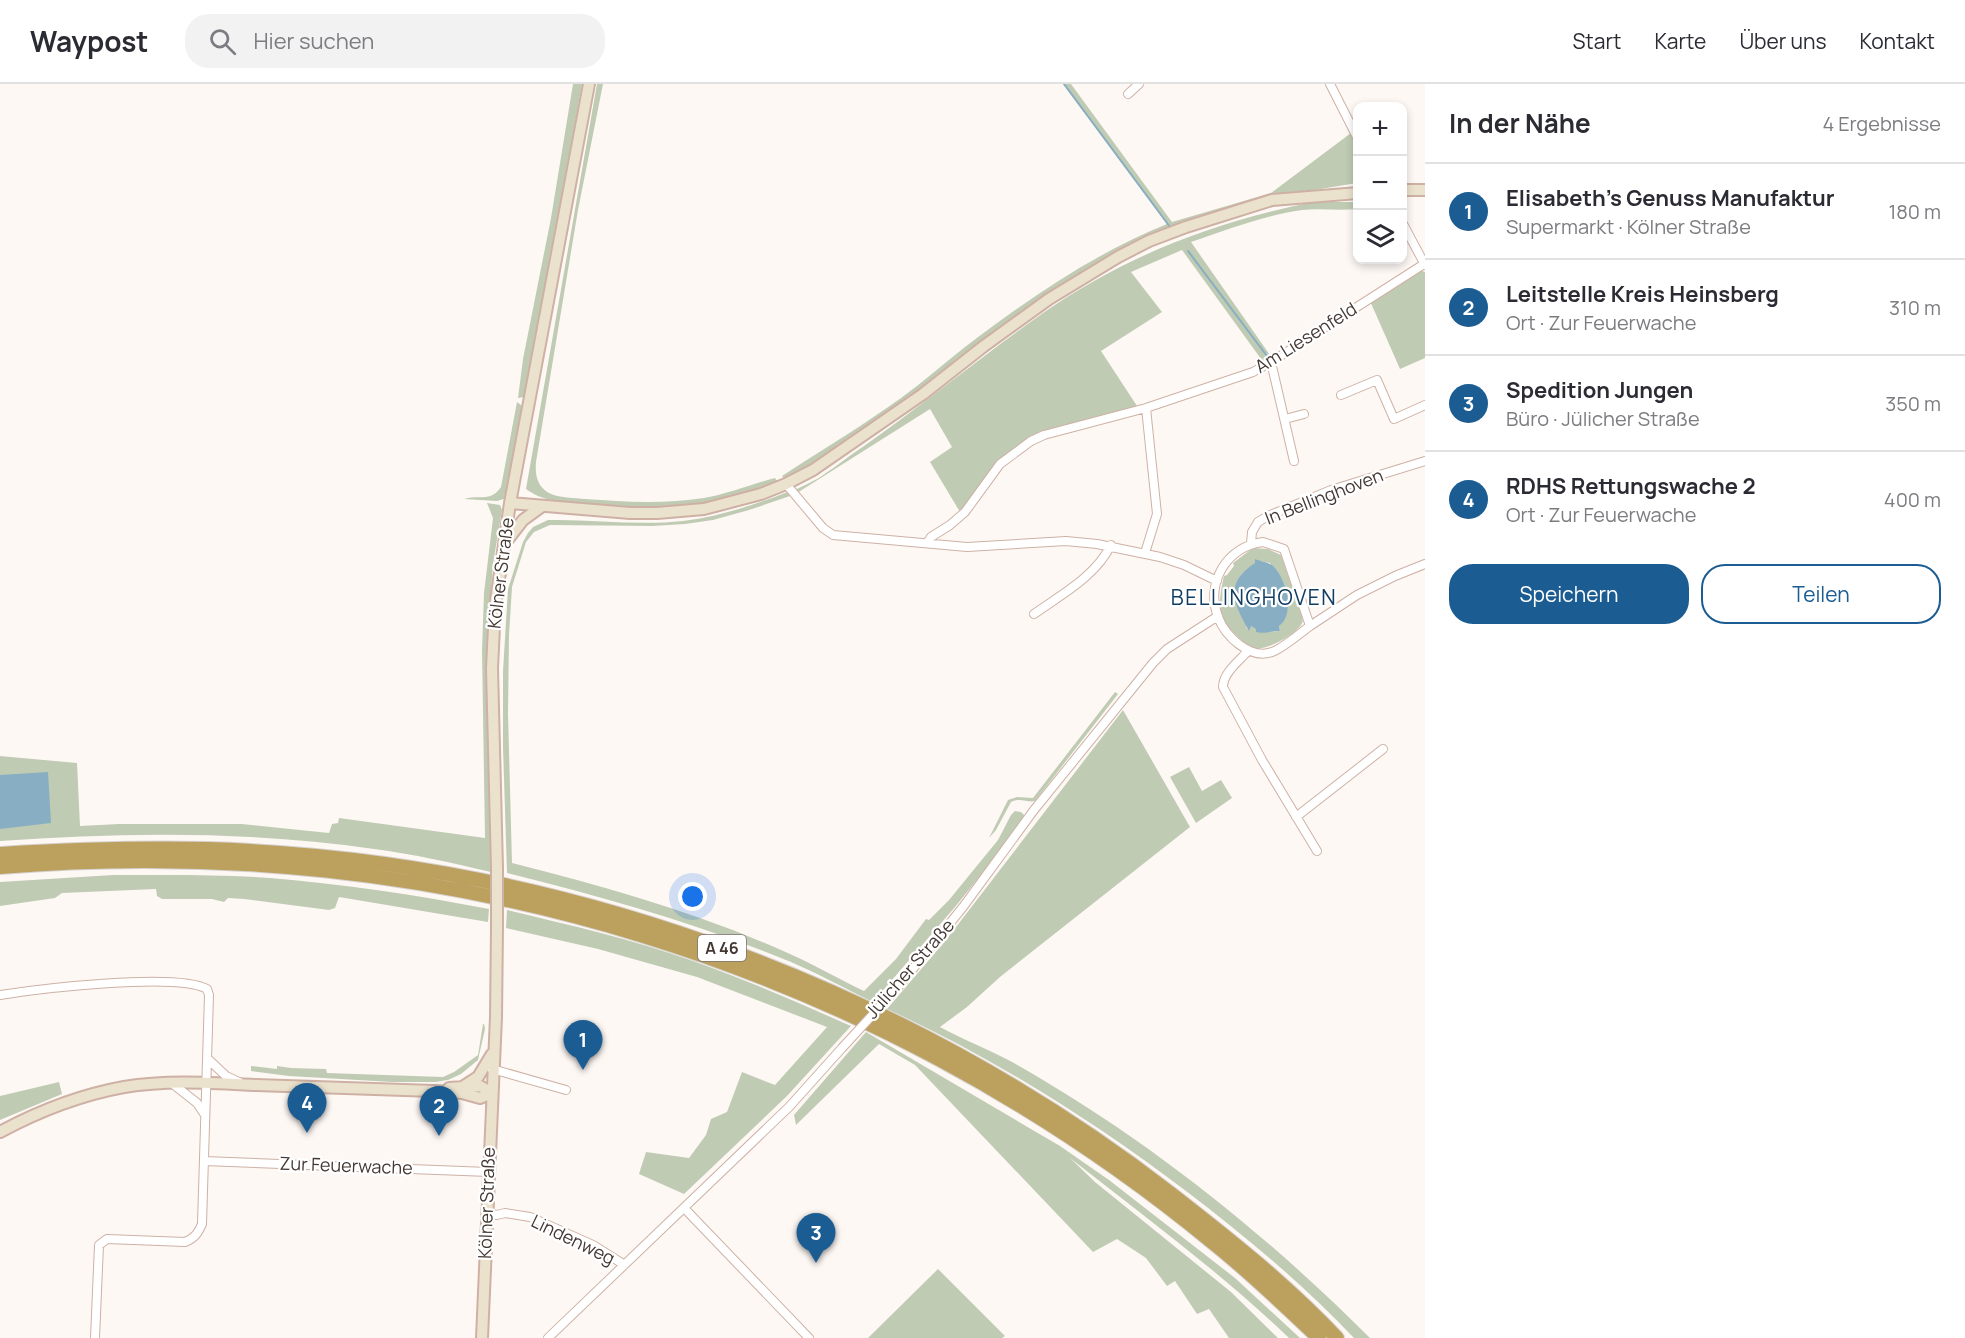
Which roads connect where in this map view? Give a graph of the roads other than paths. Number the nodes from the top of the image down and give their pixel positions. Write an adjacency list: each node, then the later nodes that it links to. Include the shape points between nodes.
1 (589, 84): 20 (main road, Kölner Straße)
2 (1139, 84): 4 (street)
3 (1330, 84): 5 (street)
4 (1128, 94)
5 (1353, 129)
6 (1407, 190): 7 (main road)
7 (1425, 190)
8 (1353, 193): 19 (main road, via 1272,200 1186,227 1118,257 1049,298 886,420)
9 (1407, 231): 10 (street)
10 (1425, 265): 11 (street, Am Liesenfeld)
11 (1271, 362): 14 (street, Am Liesenfeld, via 1253,372); 16 (street)
12 (1341, 395): 13 (street, via 1377,380 1394,419)
13 (1425, 405)
14 (1146, 408): 22 (street, Am Liesenfeld, via 1030,441 1000,464 965,512); 26 (street, via 1157,514)
15 (1304, 414): 16 (street)
16 (1285, 419): 17 (street)
17 (1294, 461)
18 (1425, 461): 23 (street, In Bellinghoven, via 1331,490 1268,516 1258,522)
19 (786, 484): 21 (main road, via 735,502 682,512); 22 (street, via 833,535)
20 (510, 503): 21 (main road); 25 (main road, Kölner Straße)
21 (541, 507): 25 (main road, via 523,520)
22 (927, 543): 24 (street, via 967,547 1066,541)
23 (1251, 543): 28 (street, In Bellinghoven, via 1231,556); 31 (street, via 1263,542 1284,549)
24 (1111, 545): 26 (street); 29 (street, via 1093,572)
25 (504, 546): 39 (main road, Kölner Straße, bridge, via 492,668 497,868)
26 (1145, 553): 28 (street)
27 (1425, 564): 31 (street, via 1357,595)
28 (1217, 581): 30 (street)
29 (1034, 615)
30 (1218, 616): 32 (street, via 1235,641); 53 (street, Jülicher Straße, bridge, via 1167,649 1153,663 898,986 789,1107)
31 (1310, 626): 32 (street, via 1272,652)
32 (1248, 651): 34 (street, via 1226,675 1223,687)
33 (1383, 749): 34 (street)
34 (1296, 817): 35 (street)
35 (1317, 851)
36 (0, 854): 61 (highway, A 46, via 116,848 321,856 467,877 589,906 714,945 804,980 908,1029 1035,1098 1131,1164 1226,1237 1278,1280)
37 (0, 867): 60 (highway, A 46, via 119,860 186,861 397,879 540,907 711,958 858,1019 1028,1110 1211,1240)
38 (0, 995): 40 (street, via 82,985 195,984 207,989 209,995)
39 (494, 1051): 41 (main road, Kölner Straße); 45 (main road, via 478,1077)
40 (208, 1059): 42 (street); 44 (street, via 226,1077)
41 (492, 1069): 46 (street); 48 (main road, Kölner Straße)
42 (207, 1083): 43 (main road); 44 (main road); 49 (street)
43 (174, 1084): 49 (street, via 197,1103); 50 (main road, via 146,1084 101,1092 28,1117)
44 (243, 1084): 47 (main road)
45 (464, 1086): 47 (main road); 48 (main road, via 480,1086)
46 (566, 1090)
47 (434, 1091): 48 (main road, via 480,1098)
48 (492, 1093): 52 (main road, Kölner Straße)
49 (206, 1117): 51 (street)
50 (0, 1132)
51 (204, 1161): 52 (street, Zur Feuerwache); 56 (street, via 202,1224 192,1239 107,1239 99,1245)
52 (489, 1172): 54 (main road, Kölner Straße)
53 (684, 1208): 55 (street, Jülicher Straße); 59 (street)
54 (487, 1213): 55 (street, Lindenweg, via 530,1217 593,1245); 57 (main road, Kölner Straße)
55 (623, 1264): 58 (street, Jülicher Straße)
56 (95, 1338)
57 (482, 1338)
58 (548, 1338)
59 (809, 1338)
60 (1319, 1338)
61 (1337, 1338)

